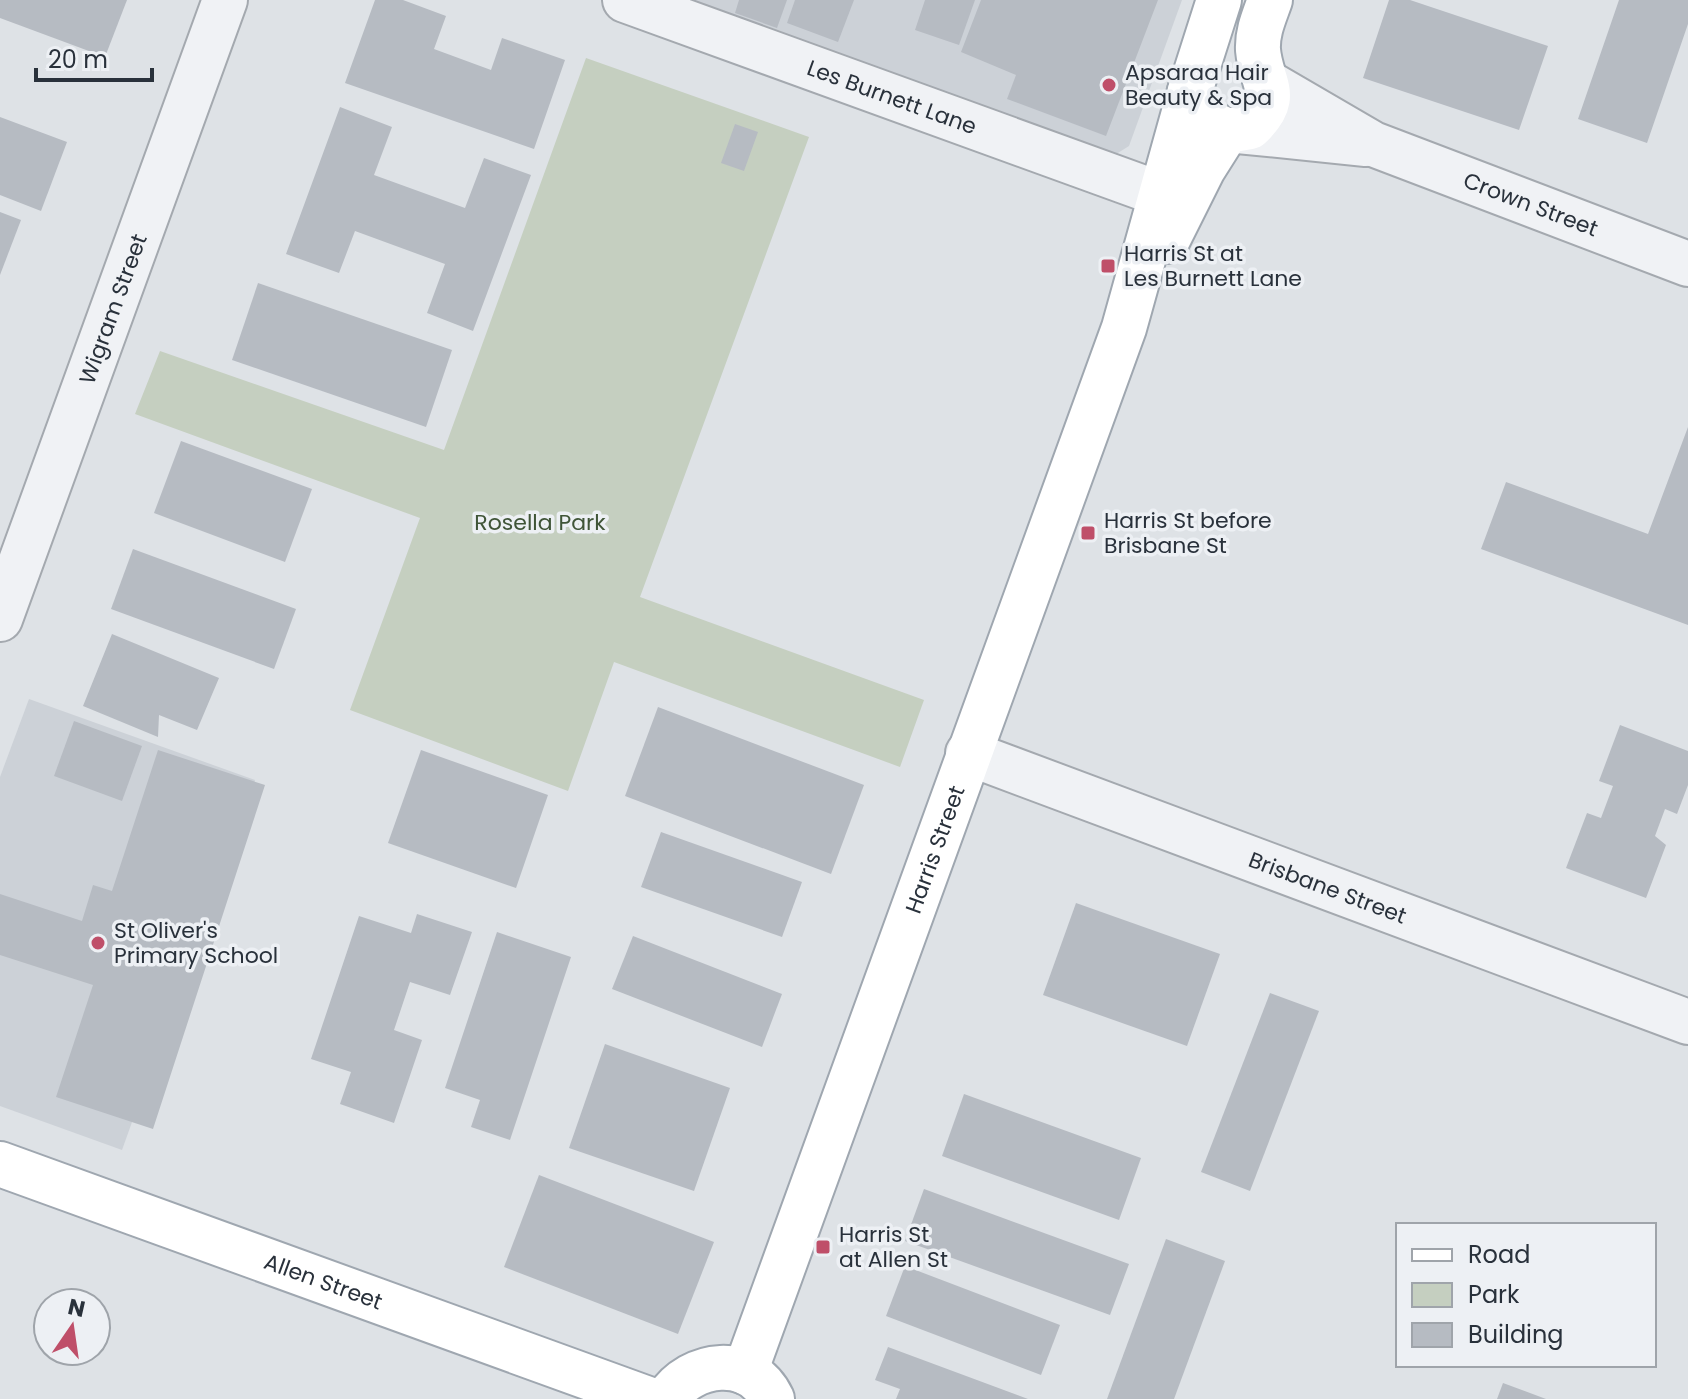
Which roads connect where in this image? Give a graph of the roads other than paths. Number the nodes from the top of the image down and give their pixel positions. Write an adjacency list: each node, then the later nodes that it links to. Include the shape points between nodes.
1 (225, 0): 12 (street, Wigram Street)
2 (625, 0): 9 (street, Les Burnett Lane)
3 (1219, 0): 6 (main road, Harris Street)
4 (1270, 0): 5 (main road, via 1258,36 1260,64)
5 (1270, 84): 7 (main road, Harris Street, via 1259,119); 8 (street, Crown Street)
6 (1190, 91): 7 (main road, via 1195,115); 9 (main road, Harris Street)
7 (1233, 131): 8 (street, Crown Street); 11 (main road, Harris Street, via 1203,169)
8 (1373, 144): 10 (street, Crown Street)
9 (1160, 194): 11 (main road, Harris Street)
10 (1688, 264)
11 (1124, 328): 13 (main road, Harris Street)
12 (0, 619)
13 (968, 753): 14 (street, Brisbane Street); 16 (main road, Harris Street)
14 (1688, 1022)
15 (0, 1164): 17 (main road, Allen Street)
16 (758, 1386): 18 (main road, via 710,1368 679,1383)
17 (648, 1399)
18 (667, 1399)

